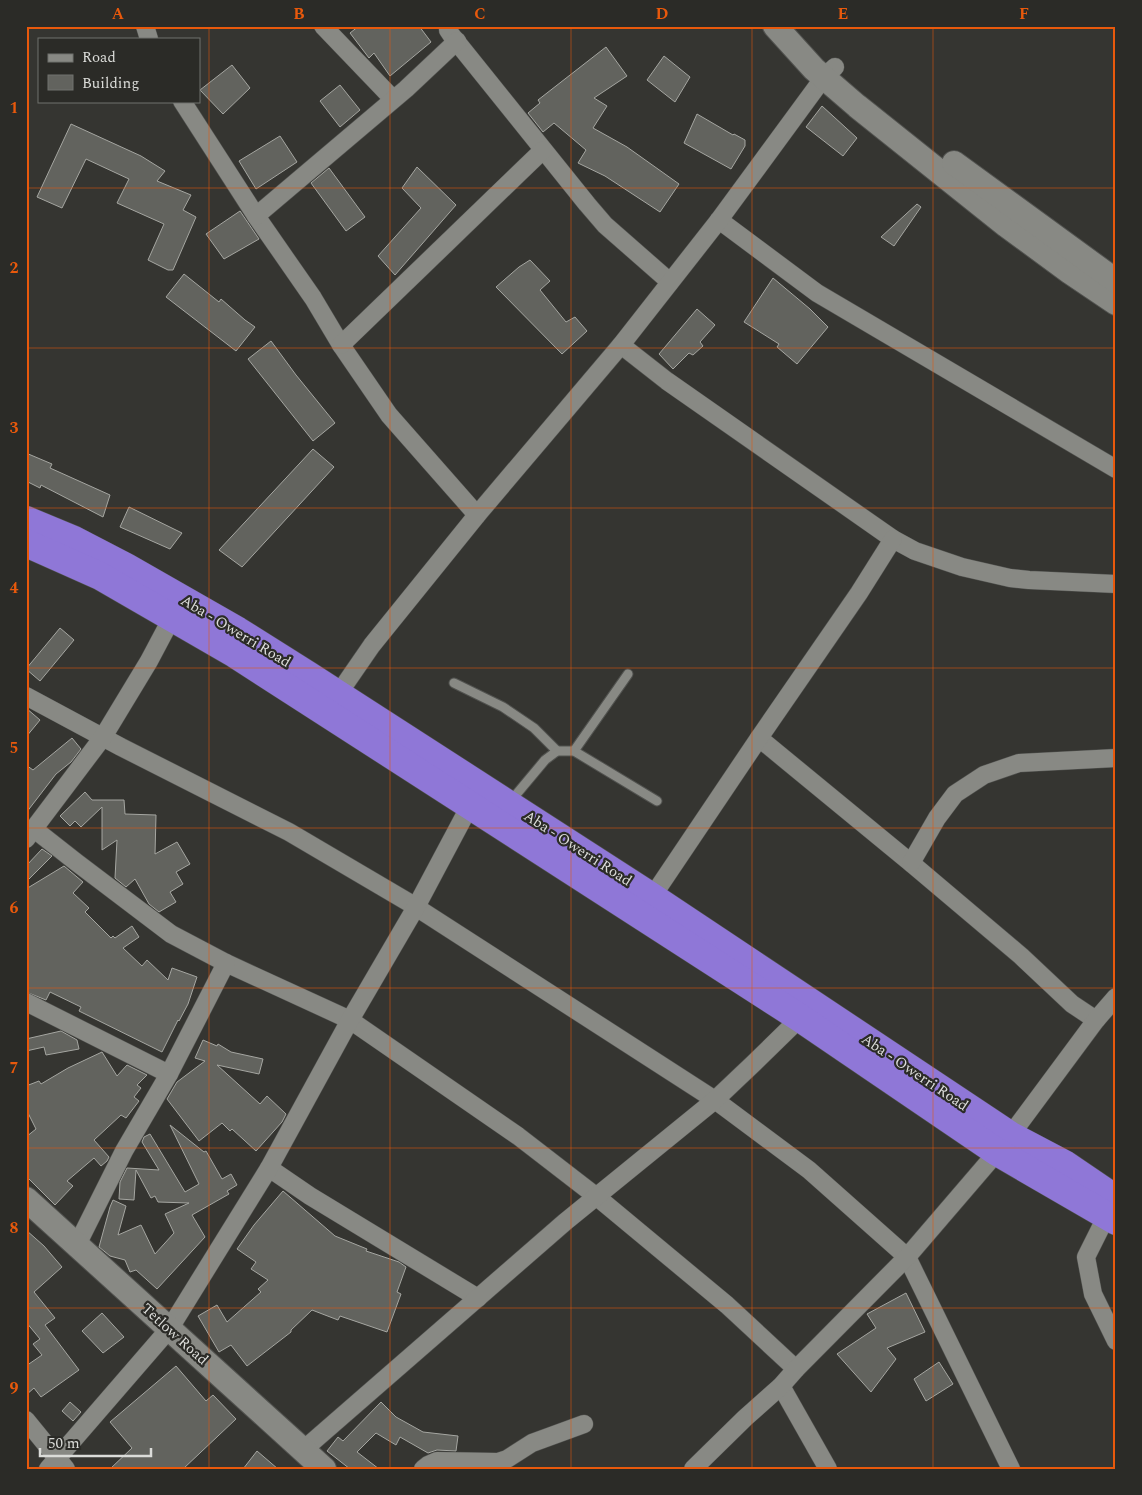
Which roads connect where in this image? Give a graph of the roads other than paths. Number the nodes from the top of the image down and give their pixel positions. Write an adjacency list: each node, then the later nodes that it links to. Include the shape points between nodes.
1 (145, 26): 6 (street)
2 (323, 26): 8 (street)
3 (775, 26): 7 (main road, via 814,69)
4 (795, 26): 7 (main road)
5 (452, 34): 8 (street); 10 (street)
6 (149, 38)
7 (830, 72): 12 (street); 13 (main road, via 858,87 971,176); 15 (main road, via 857,106 1006,225)
8 (394, 100): 11 (street)
9 (183, 102): 11 (street)
10 (543, 150): 14 (street, via 605,225); 16 (street)
11 (256, 216): 16 (street)
12 (719, 220): 14 (street); 18 (street, via 817,293)
13 (1116, 281)
14 (670, 282): 17 (street)
15 (1116, 303)
16 (341, 345): 19 (street, via 389,415)
17 (621, 346): 19 (street); 21 (street)
18 (1116, 469)
19 (477, 515): 28 (street, via 372,645)
20 (26, 520): 24 (highway, Aba - Owerri Road, via 126,567)
21 (894, 539): 23 (street, via 915,551 1010,578); 30 (street)
22 (26, 543): 24 (highway, Aba - Owerri Road)
23 (1116, 584)
24 (177, 609): 28 (highway, Aba - Owerri Road, via 238,631); 29 (street)
25 (628, 674): 32 (lane)
26 (454, 683): 31 (lane, via 503,707 534,728)
27 (26, 696): 29 (street)
28 (332, 703): 34 (highway, Aba - Owerri Road)
29 (103, 737): 37 (street); 40 (street, via 289,832)
30 (759, 738): 38 (street); 39 (street)
31 (557, 751): 32 (lane); 36 (lane, via 544,760)
32 (574, 751): 35 (lane)
33 (1116, 758): 38 (street, via 1019,763 984,775 955,794)
34 (476, 795): 36 (highway, Aba - Owerri Road); 40 (street); 44 (highway, Aba - Owerri Road)
35 (657, 801)
36 (509, 804): 39 (highway, Aba - Owerri Road)
37 (30, 834): 41 (street, via 76,862 171,934)
38 (912, 863): 46 (street, via 1072,1004)
39 (652, 897): 49 (highway, Aba - Owerri Road)
40 (416, 907): 45 (street); 48 (street)
41 (226, 963): 45 (street); 47 (street)
42 (1116, 997): 46 (street)
43 (26, 1002): 47 (street)
44 (800, 1018): 48 (street); 49 (highway, Aba - Owerri Road)
45 (350, 1020): 50 (street); 51 (street, via 518,1136)
46 (1096, 1020): 49 (street)
47 (169, 1074): 54 (street, via 124,1151)
48 (714, 1100): 51 (street); 55 (street, via 809,1170)
49 (1004, 1144): 53 (highway, Aba - Owerri Road, via 1066,1165); 55 (street)
50 (269, 1168): 56 (street); 57 (street)
51 (597, 1197): 56 (street); 59 (street, via 727,1305)
52 (26, 1199): 54 (main road, Tetlow Road)
53 (1113, 1212): 58 (street, via 1086,1257 1093,1294)
54 (77, 1245): 57 (main road, Tetlow Road)
55 (907, 1257): 59 (street); 69 (street)
56 (478, 1298): 63 (street)
57 (170, 1328): 63 (main road, Tetlow Road); 64 (street)
58 (1116, 1341)
59 (796, 1369): 60 (street)
60 (781, 1386): 67 (street); 68 (street)
61 (26, 1420): 64 (street)
62 (584, 1424): 66 (street, via 532,1443 498,1462 437,1461)
63 (302, 1451): 65 (main road, Tetlow Road)
64 (57, 1465)
65 (324, 1469)
66 (423, 1469)
67 (693, 1469)
68 (828, 1469)
69 (1011, 1469)

